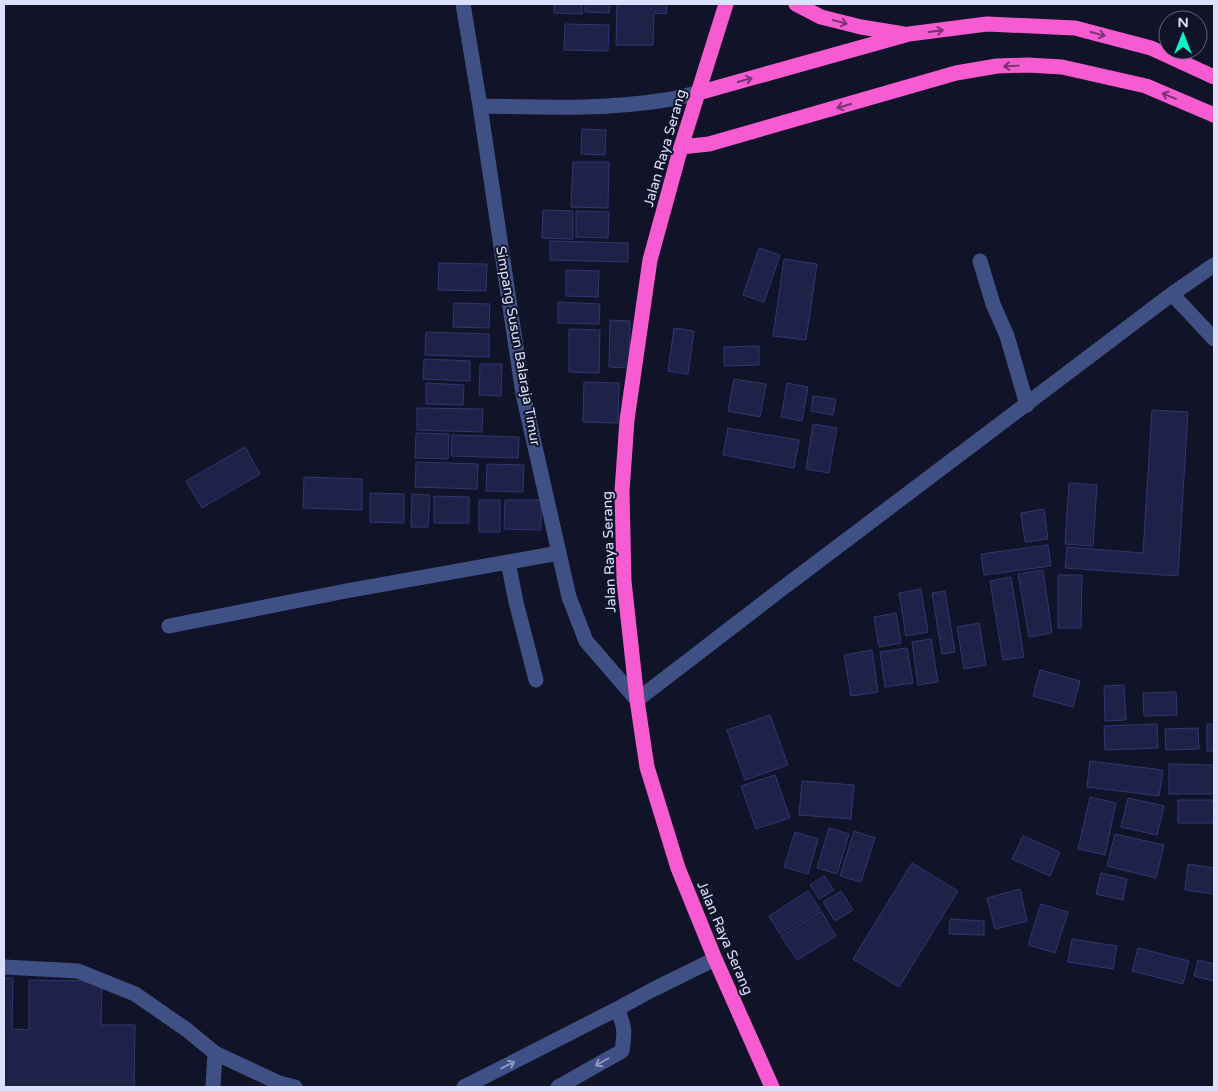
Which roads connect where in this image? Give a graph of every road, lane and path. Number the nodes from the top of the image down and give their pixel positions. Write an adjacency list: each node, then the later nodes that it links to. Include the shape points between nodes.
1 (463, 4): 7 (street, Simpang Susun Balaraja Timur)
2 (726, 4): 6 (highway, Jalan Raya Serang)
3 (796, 4): 4 (highway, one-way to 4, via 821,17)
4 (909, 34): 5 (highway, one-way to 5, via 987,24 1074,28 1151,48); 6 (highway, one-way to 4)
5 (1214, 77)
6 (698, 93): 7 (street, via 636,104 587,107); 9 (highway, Jalan Raya Serang)
7 (480, 106): 15 (street, Simpang Susun Balaraja Timur, via 524,394)
8 (1214, 116): 9 (highway, one-way to 9, via 1146,86 1062,67 997,66 956,74 709,144)
9 (680, 147): 19 (highway, Jalan Raya Serang, via 650,260 627,420 622,490 624,581)
10 (980, 261): 14 (street)
11 (1214, 265): 12 (street)
12 (1172, 294): 13 (street); 14 (street)
13 (1214, 339)
14 (1027, 405): 19 (street)
15 (559, 553): 16 (street); 19 (street, Simpang Susun Balaraja Timur, via 569,597 586,641)
16 (508, 562): 17 (street, via 346,590); 18 (street)
17 (169, 626)
18 (536, 680)
19 (637, 700): 20 (highway, Jalan Raya Serang, via 647,767 678,868)
20 (715, 959): 22 (street); 28 (highway, Jalan Raya Serang)
21 (4, 966): 23 (street, via 78,971 135,994)
22 (617, 1009): 26 (street, one-way to 22); 27 (street, one-way to 27, via 624,1024 622,1051)
23 (215, 1053): 24 (street); 25 (street, via 279,1083)
24 (214, 1087)
25 (295, 1087)
26 (464, 1087)
27 (558, 1087)
28 (772, 1087)

